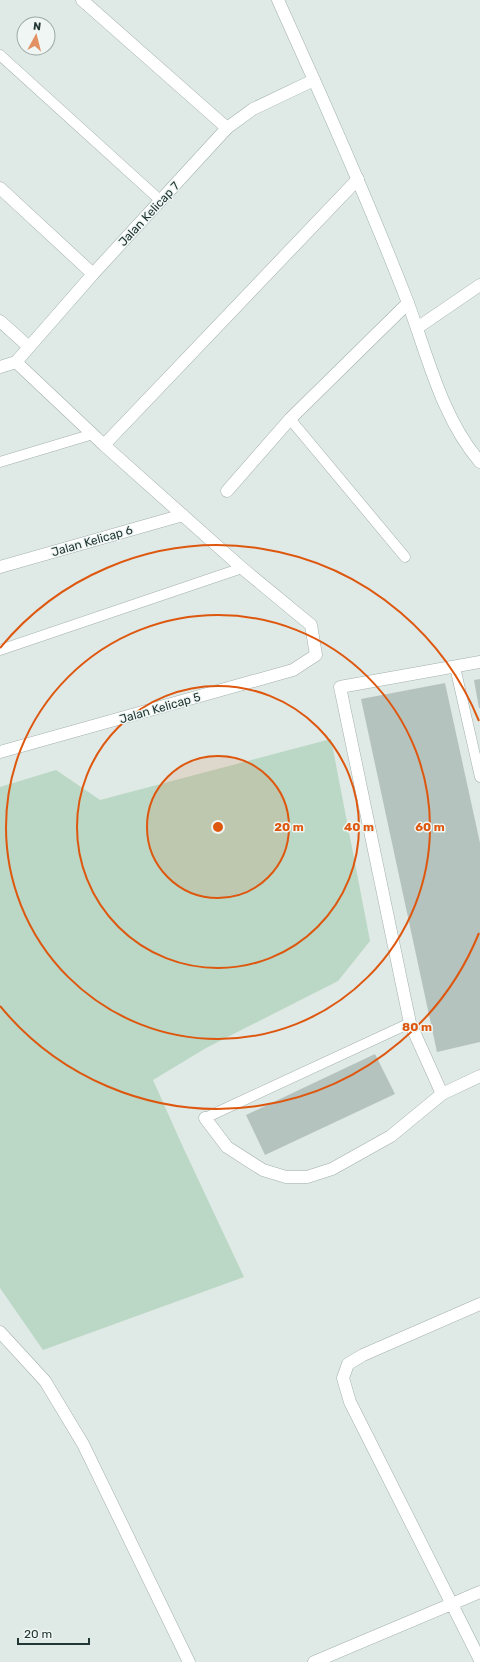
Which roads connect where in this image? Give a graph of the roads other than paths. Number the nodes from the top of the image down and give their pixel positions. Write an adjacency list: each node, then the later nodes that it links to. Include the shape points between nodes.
1 (82, 0): 5 (street)
2 (278, 0): 4 (street)
3 (0, 55): 8 (lane)
4 (314, 80): 5 (street, Jalan Kelicap 7, via 253,109); 6 (street)
5 (227, 128): 8 (street, Jalan Kelicap 7)
6 (358, 179): 11 (street); 19 (street)
7 (0, 188): 9 (street)
8 (161, 201): 9 (street, Jalan Kelicap 7)
9 (93, 274): 14 (street, Jalan Kelicap 7)
10 (480, 285): 13 (street)
11 (408, 303): 13 (street); 17 (street)
12 (0, 321): 14 (street)
13 (417, 328): 21 (street, via 443,400 469,450)
14 (29, 347): 15 (street, Jalan Kelicap 7)
15 (16, 362): 16 (street); 18 (street)
16 (0, 367)
17 (290, 419): 22 (street); 24 (lane)
18 (93, 434): 19 (street); 20 (lane)
19 (104, 445): 23 (street)
20 (0, 462)
21 (480, 462)
22 (227, 491)
23 (183, 515): 25 (street, Jalan Kelicap 6); 26 (street)
24 (405, 557)
25 (0, 567)
26 (242, 568): 27 (lane); 30 (street, Jalan Kelicap 5, via 311,625 316,655 293,670)
27 (0, 650)
28 (480, 662): 29 (street)
29 (455, 666): 31 (lane); 32 (street, via 340,687)
30 (0, 752)
31 (480, 778)
32 (410, 1023): 34 (street); 35 (lane)
33 (480, 1076): 34 (street)
34 (442, 1094): 35 (street, via 391,1136 332,1169 307,1177 286,1177 263,1170 227,1147)
35 (205, 1118)
36 (480, 1304): 39 (street, via 363,1355 348,1364 343,1378 350,1402)
37 (0, 1332): 41 (street, via 44,1382 83,1444)
38 (480, 1592): 39 (street)
39 (452, 1604): 40 (street); 42 (street)
40 (480, 1660)
41 (189, 1662)
42 (314, 1662)

